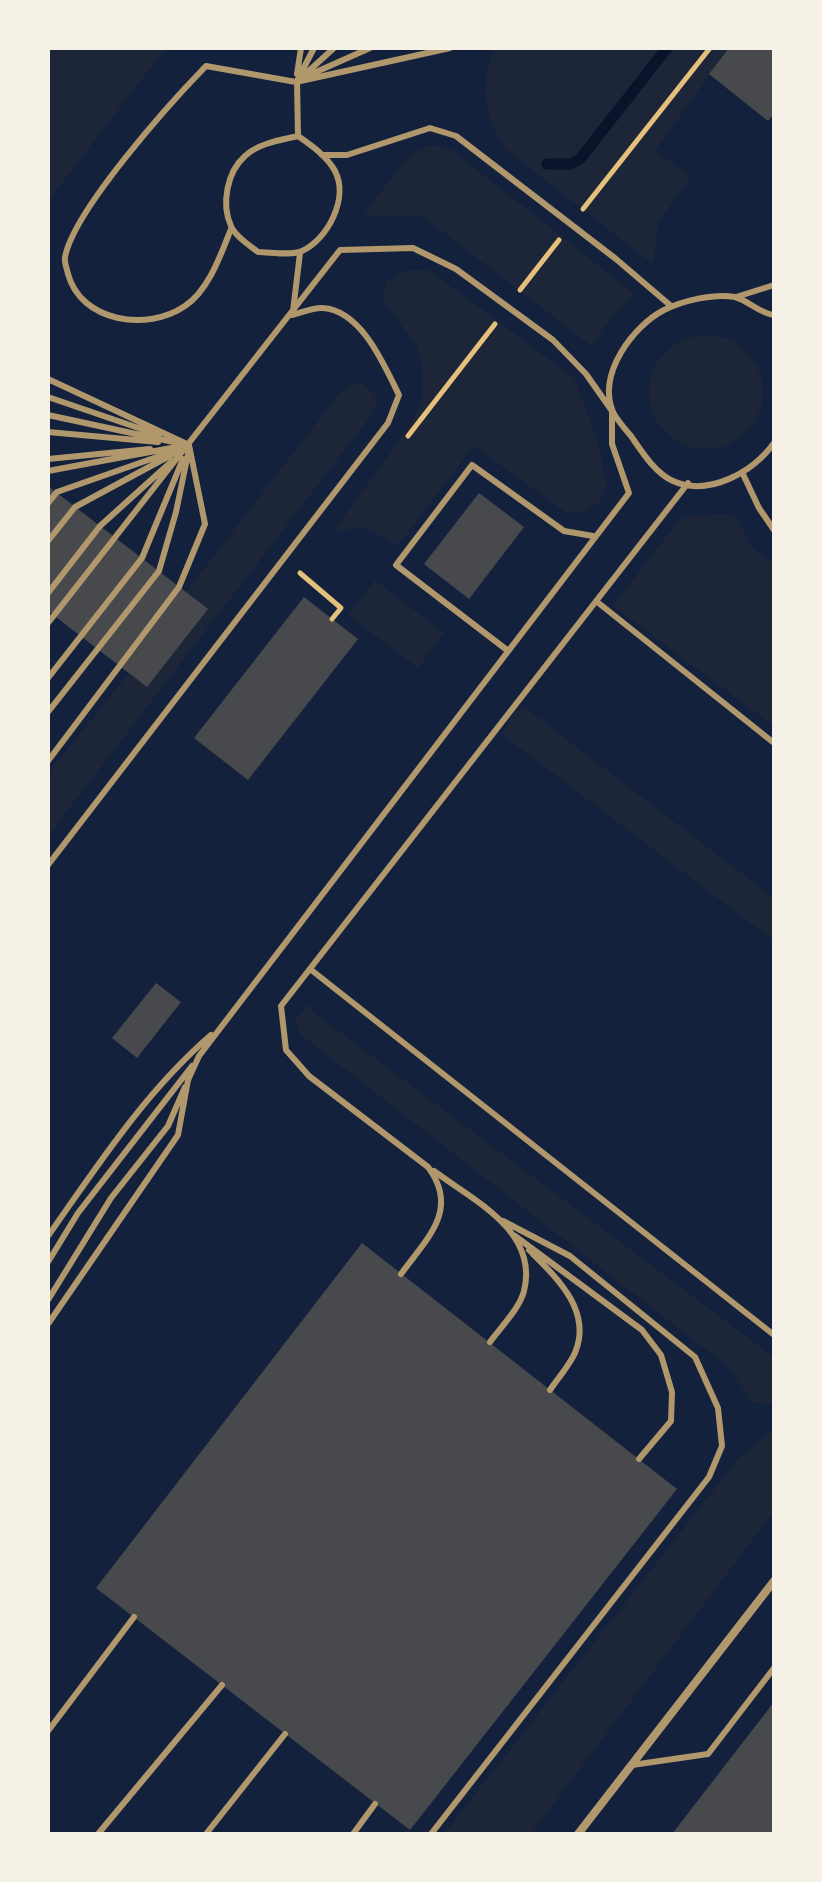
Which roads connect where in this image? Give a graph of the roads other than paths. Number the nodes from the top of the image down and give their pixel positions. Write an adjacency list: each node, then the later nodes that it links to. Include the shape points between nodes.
1 (301, 48): 6 (lane)
2 (314, 48): 6 (lane)
3 (334, 48): 6 (lane)
4 (370, 48): 6 (lane)
5 (450, 48): 6 (lane)
6 (296, 82): 7 (lane); 9 (lane, via 206,66 169,104 80,219 64,259 73,290 95,313 141,321 185,306 214,272)
7 (298, 136): 8 (lane); 9 (lane, via 245,156 230,179 225,204)
8 (322, 155): 10 (lane, via 335,170 340,189 336,212 321,238); 13 (lane, via 347,155 430,128 456,136)
9 (231, 229): 10 (lane, via 258,252)
10 (300, 253): 14 (lane)
11 (774, 285): 12 (lane)
12 (736, 297): 13 (lane); 15 (lane)
13 (671, 306): 18 (lane, via 635,329 618,359 610,389)
14 (292, 315): 18 (lane, via 340,250 413,248 456,269 553,340); 22 (lane); 39 (lane, via 322,307 344,316 370,341 399,395 388,423)
15 (774, 315)
16 (48, 379): 22 (lane)
17 (48, 397): 22 (lane)
18 (612, 411): 26 (lane, via 648,460 673,481); 29 (lane, via 612,444 629,493)
19 (48, 415): 22 (lane)
20 (48, 432): 22 (lane)
21 (774, 443): 25 (lane)
22 (189, 445): 23 (lane); 24 (lane); 27 (lane, via 57,492); 30 (lane, via 75,507); 31 (lane, via 100,526); 33 (lane); 35 (lane, via 142,558); 36 (lane, via 159,571); 38 (lane, via 205,524 179,587)
23 (48, 459)
24 (48, 471)
25 (742, 472): 26 (lane, via 707,487); 28 (lane)
26 (688, 483): 32 (lane)
27 (48, 503)
28 (774, 530)
29 (593, 536): 34 (lane); 34 (lane, via 555,526 472,465 396,565)
30 (48, 541)
31 (48, 593)
32 (596, 601): 37 (lane); 40 (lane)
33 (48, 623)
34 (507, 650): 41 (lane)
35 (48, 678)
36 (48, 712)
37 (774, 743)
38 (48, 761)
39 (48, 865)
40 (310, 969): 44 (lane, via 281,1006 286,1050 309,1076); 52 (lane)
41 (220, 1028): 42 (lane); 46 (lane, via 181,1061 129,1121)
42 (199, 1056): 43 (lane); 48 (lane, via 78,1213)
43 (188, 1080): 50 (lane, via 168,1126 111,1198); 51 (lane, via 178,1135)
44 (428, 1167): 45 (lane); 49 (lane, via 443,1210)
45 (503, 1221): 47 (lane); 67 (lane, via 570,1256 695,1357 718,1408 722,1446 709,1477)
46 (48, 1236)
47 (515, 1236): 53 (lane, via 526,1264 524,1293); 54 (lane, via 567,1288 578,1317 576,1351); 55 (lane, via 642,1330 661,1355 672,1392 671,1421)
48 (48, 1262)
49 (401, 1274)
50 (48, 1300)
51 (48, 1324)
52 (774, 1335)
53 (490, 1342)
54 (550, 1390)
55 (639, 1459)
56 (774, 1581): 62 (street)
57 (134, 1617): 60 (lane)
58 (774, 1668): 62 (lane, via 708,1754)
59 (222, 1685): 64 (lane)
60 (48, 1731)
61 (285, 1734): 65 (lane)
62 (632, 1765): 68 (street)
63 (375, 1804): 66 (lane)
64 (98, 1834)
65 (206, 1834)
66 (353, 1834)
67 (431, 1834)
68 (578, 1834)

